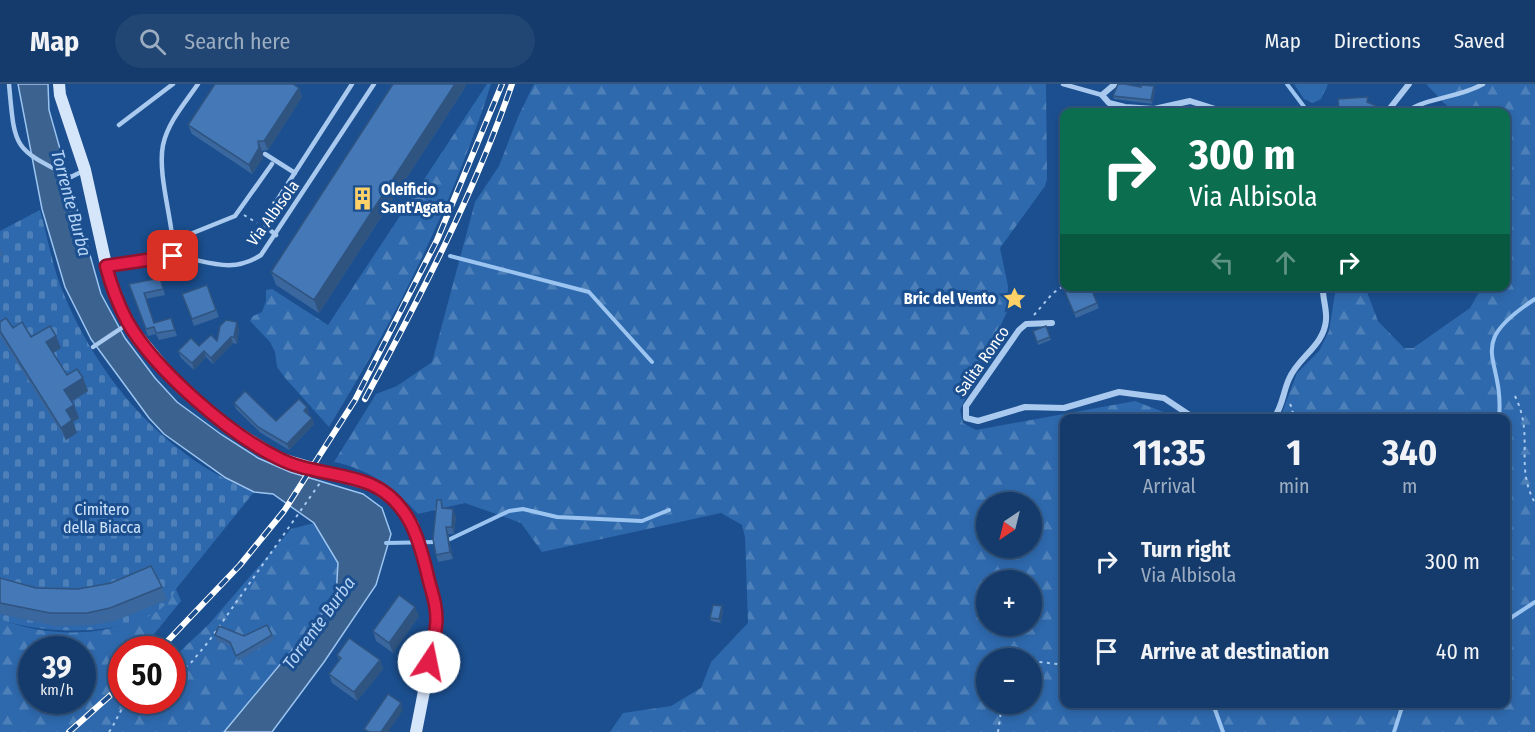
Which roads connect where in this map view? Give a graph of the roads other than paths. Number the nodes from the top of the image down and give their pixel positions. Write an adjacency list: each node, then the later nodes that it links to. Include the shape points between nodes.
1 (9, 84): 20 (lane, via 18,144 29,156 71,177)
2 (59, 84): 20 (main road)
3 (173, 84): 17 (lane)
4 (198, 84): 23 (lane, via 178,112 164,145 162,162 172,235)
5 (352, 84): 21 (lane)
6 (374, 84): 22 (lane, Via Albisola)
7 (1063, 84): 11 (lane)
8 (1115, 84): 11 (street)
9 (1409, 84): 15 (street)
10 (1483, 84): 16 (lane)
11 (1102, 95): 12 (street, via 1109,103)
12 (1125, 108)
13 (1162, 108): 14 (street, via 1190,101)
14 (1212, 108)
15 (1390, 108)
16 (1413, 108)
17 (119, 125)
18 (265, 154): 21 (lane)
19 (272, 165): 23 (lane, via 239,212)
20 (85, 170): 25 (main road)
21 (295, 173): 22 (lane, via 265,219 269,231)
22 (276, 235): 24 (lane, Via Albisola, via 261,255 241,264 214,266)
23 (178, 239): 24 (lane)
24 (173, 256): 25 (lane, Via Albisola)
25 (106, 266): 28 (main road)
26 (1323, 291): 31 (street, via 1324,330 1288,379 1286,396)
27 (1052, 323): 30 (street, Salita Ronco, via 1026,324 1007,345 966,406 964,415 969,420 986,420 1026,407 1074,406 1119,392 1164,398)
28 (125, 326): 29 (lane); 32 (main road, via 181,388 223,423 278,458 374,486 406,513 426,567 437,625)
29 (93, 347)
30 (1188, 414)
31 (1276, 414)
32 (416, 732)

